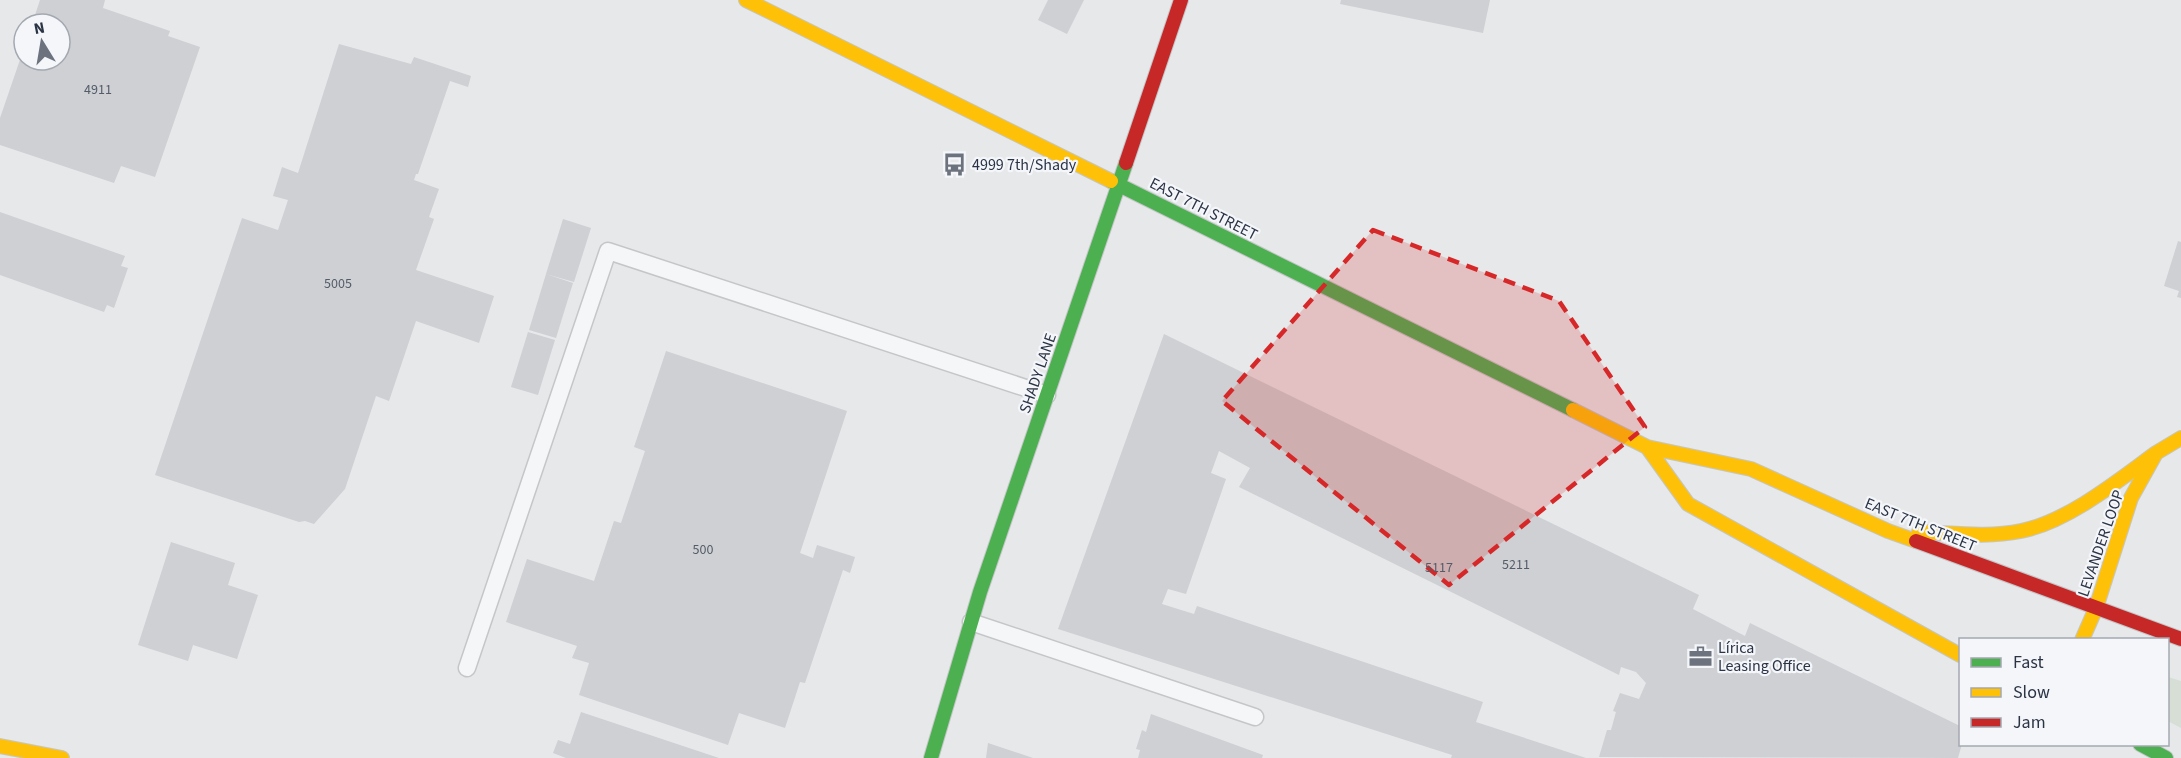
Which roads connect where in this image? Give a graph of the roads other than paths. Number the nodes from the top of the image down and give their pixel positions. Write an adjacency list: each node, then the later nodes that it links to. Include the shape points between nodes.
1 (746, 0): 3 (main road, EAST 7TH STREET)
2 (1181, 0): 3 (main road, SHADY LANE)
3 (1119, 183): 4 (main road, SHADY LANE); 6 (main road, EAST 7TH STREET)
4 (1047, 395): 10 (main road, SHADY LANE); 14 (lane, via 608,251)
5 (2181, 438): 7 (main road, LEVANDER LOOP)
6 (1647, 447): 8 (main road, EAST 7TH STREET, via 1751,469); 13 (main road, EAST 7TH STREET, via 1688,504)
7 (2156, 453): 8 (main road, via 2096,496 2061,516 2022,531 1987,535); 9 (main road, LEVANDER LOOP, via 2131,498)
8 (1888, 531): 9 (main road, EAST 7TH STREET)
9 (2096, 608): 11 (main road, LEVANDER LOOP); 12 (main road, EAST 7TH STREET)
10 (971, 622): 15 (lane); 19 (main road, SHADY LANE)
11 (2082, 638)
12 (2181, 639)
13 (1959, 654)
14 (467, 668)
15 (1255, 717)
16 (0, 746): 18 (main road)
17 (2144, 746): 20 (main road)
18 (62, 758)
19 (931, 758)
20 (2166, 758)

